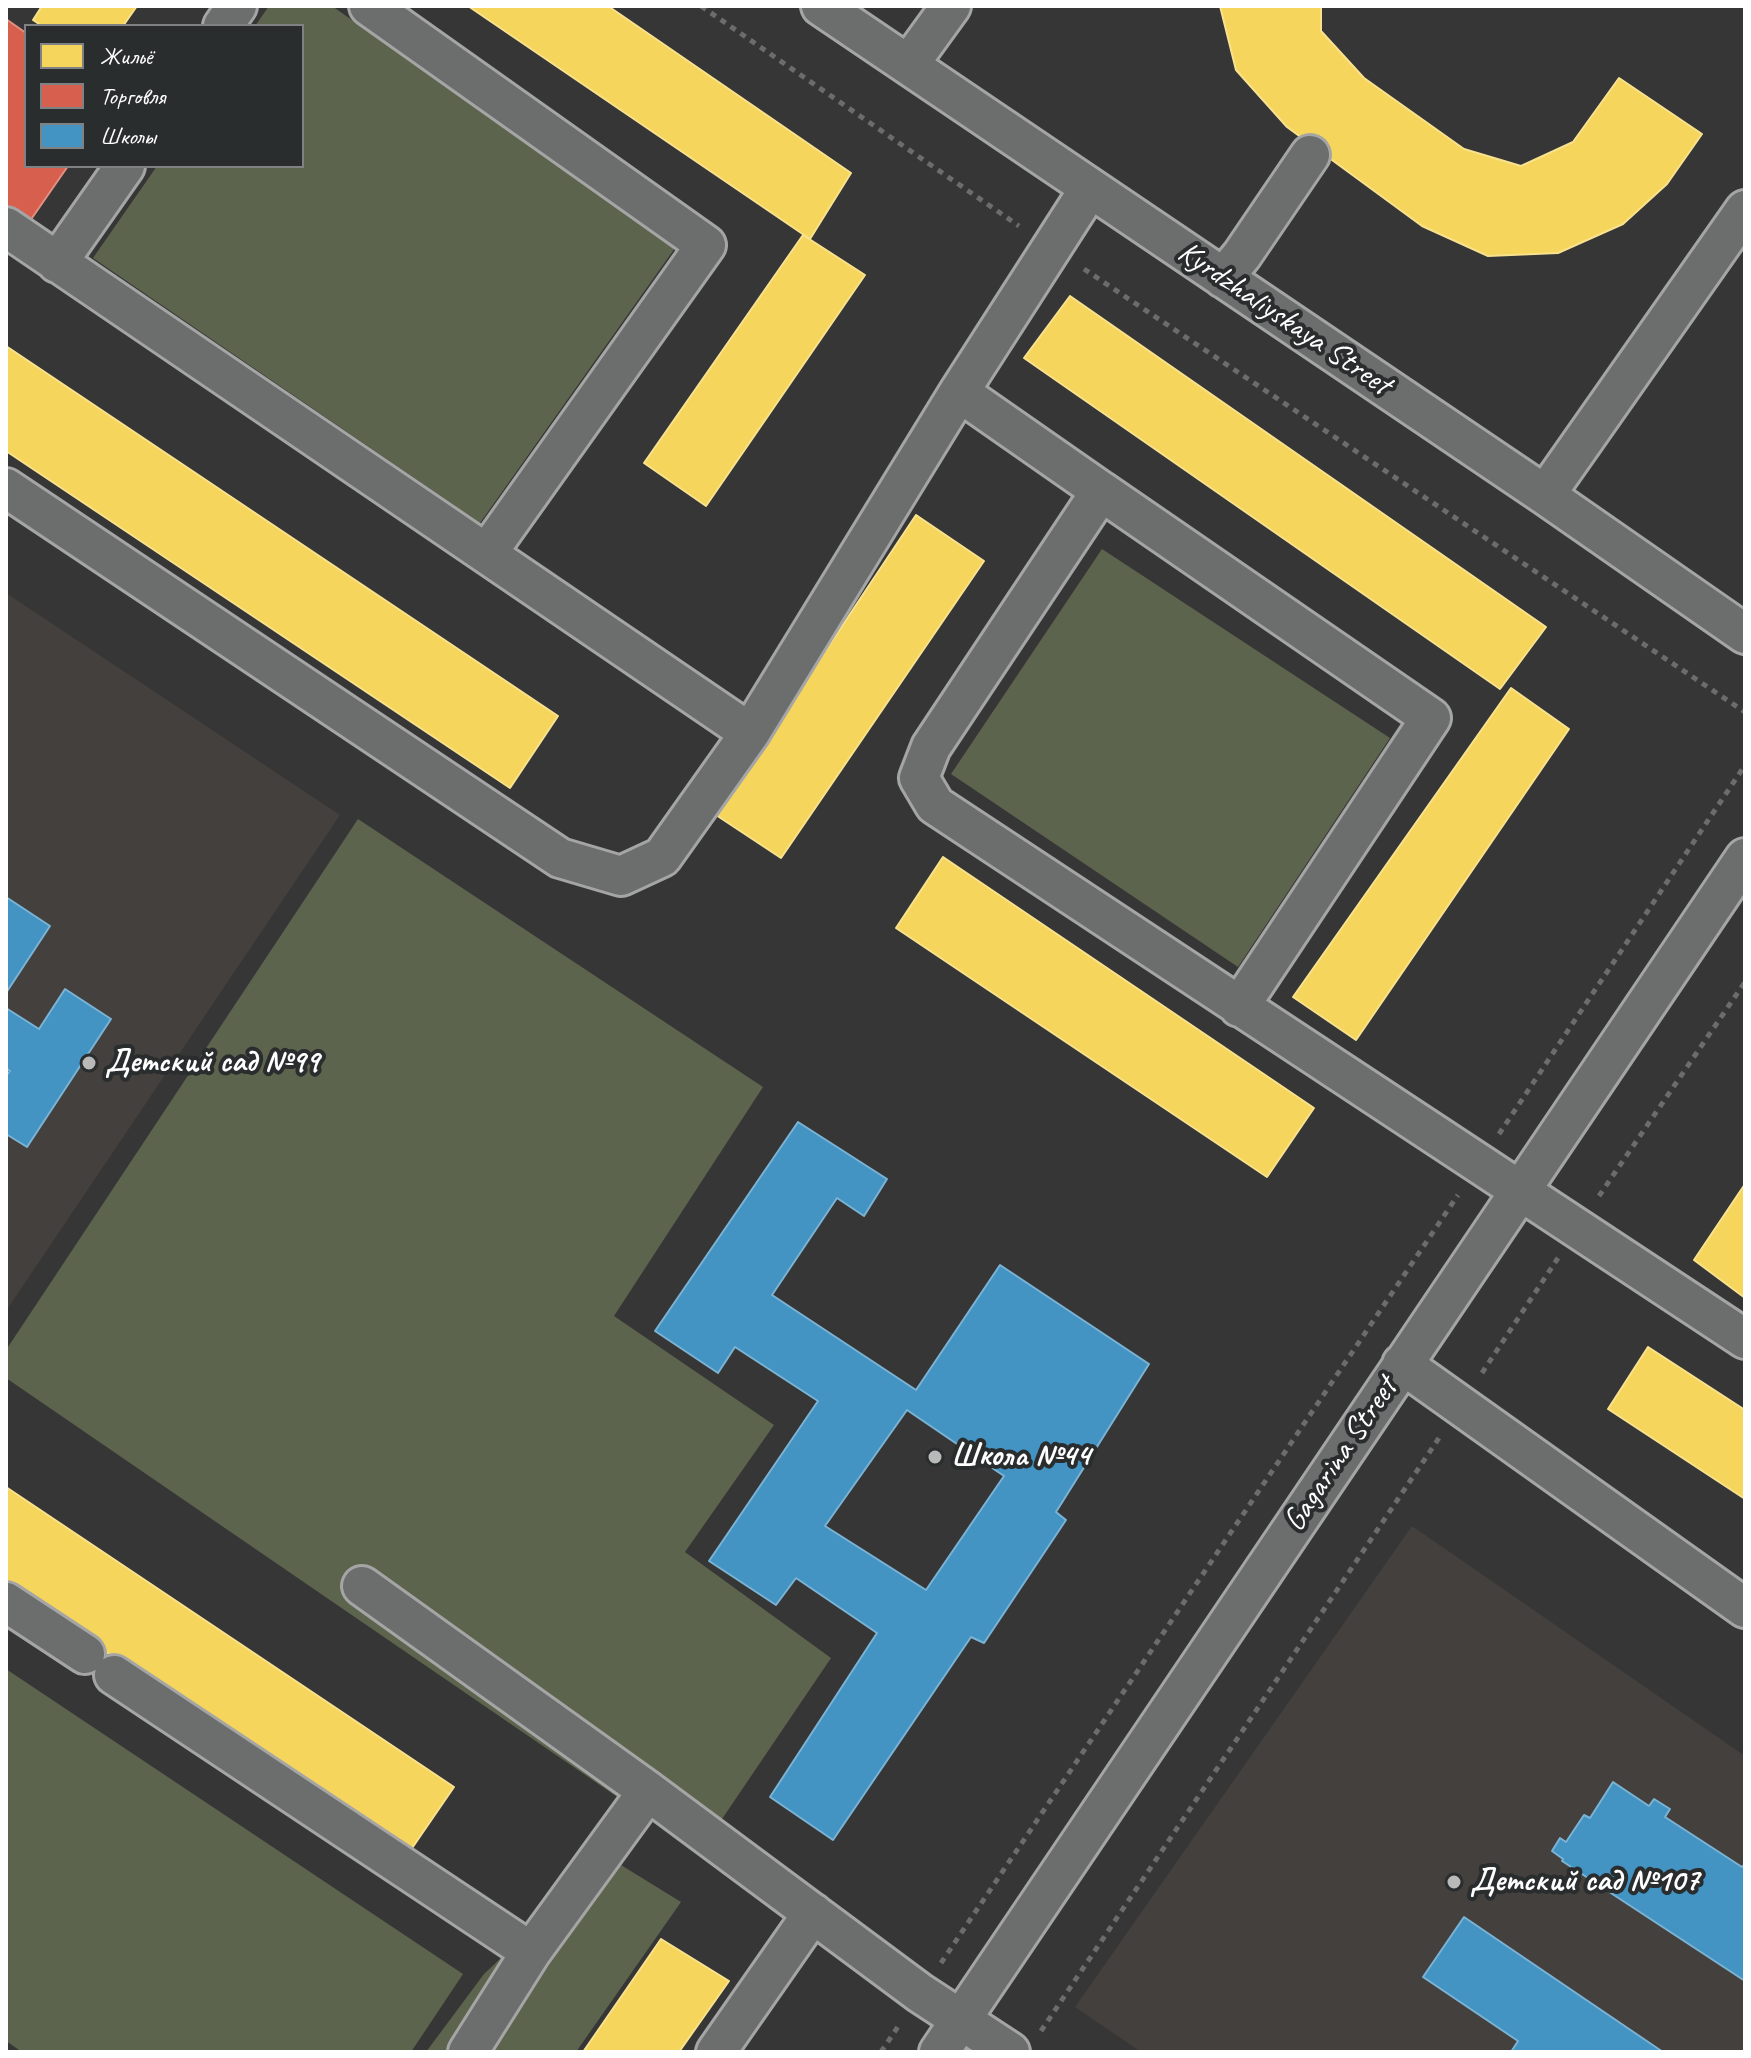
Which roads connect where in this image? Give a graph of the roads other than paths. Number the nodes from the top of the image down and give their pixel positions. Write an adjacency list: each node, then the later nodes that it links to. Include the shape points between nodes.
1 (237, 6): 5 (street)
2 (369, 6): 18 (street, via 706,245)
3 (821, 6): 6 (street, Kyrdzhaliyskaya Street)
4 (951, 6): 6 (street)
5 (224, 24)
6 (909, 64): 9 (street, Kyrdzhaliyskaya Street)
7 (1310, 155): 13 (street)
8 (124, 168): 12 (street)
9 (1090, 188): 13 (street, Kyrdzhaliyskaya Street); 14 (street)
10 (1745, 210): 17 (street)
11 (6, 227): 12 (street)
12 (57, 263): 18 (street)
13 (1223, 278): 17 (street, Kyrdzhaliyskaya Street)
14 (959, 392): 16 (street); 20 (street)
15 (6, 488): 20 (street, via 560,858 621,876 662,857)
16 (1101, 491): 22 (street, via 931,747 919,778 935,805); 22 (street, via 1431,718)
17 (1545, 495): 19 (street, Kyrdzhaliyskaya Street)
18 (487, 553): 20 (street)
19 (1745, 634)
20 (750, 733)
21 (1745, 858): 23 (street, Gagarina Street)
22 (1239, 1007): 23 (street)
23 (1519, 1191): 24 (street); 25 (street, Gagarina Street)
24 (1745, 1339)
25 (1402, 1364): 28 (street); 32 (street, Gagarina Street)
26 (362, 1586): 29 (street)
27 (6, 1602): 31 (street)
28 (1745, 1608)
29 (648, 1791): 30 (street); 31 (street)
30 (813, 1913): 32 (street); 35 (street)
31 (531, 1952): 34 (street)
32 (960, 2020): 33 (street); 36 (street, Gagarina Street)
33 (1023, 2045)
34 (468, 2052)
35 (716, 2052)
36 (939, 2052)

